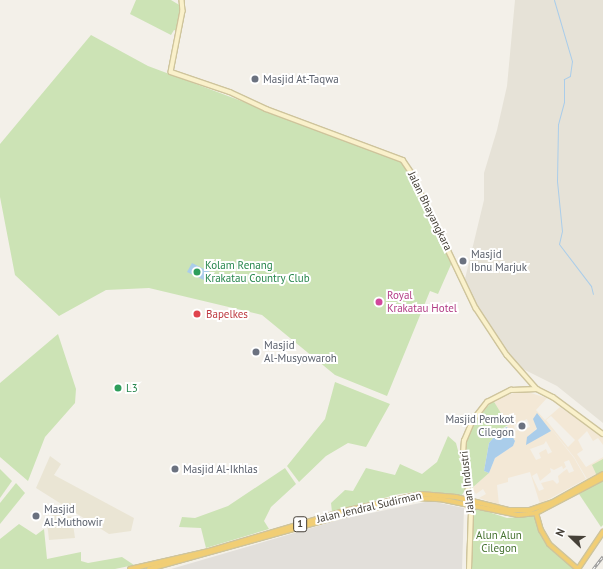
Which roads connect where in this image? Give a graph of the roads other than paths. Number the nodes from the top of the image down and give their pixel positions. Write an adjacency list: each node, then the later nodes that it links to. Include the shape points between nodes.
1 (182, 0): 2 (street, Jalan Bhayangkara, via 183,11 171,72 230,92 266,109 403,160 410,169 476,308 507,355)
2 (537, 390): 3 (street, via 553,397); 6 (street, Jalan Industri, via 520,388 492,398 473,420 464,436 463,454)
3 (603, 434)
4 (603, 474): 6 (highway, Jalan Jendral Sudirman / 1, via 553,502 530,510 509,510)
5 (603, 478): 7 (highway, Jalan Jendral Sudirman / 1)
6 (471, 503): 7 (highway, Jalan Jendral Sudirman / 1, via 518,515); 9 (highway, Jalan Jendral Sudirman / 1, via 429,494 408,496 344,511 209,551); 10 (highway, Jalan Jendral Sudirman / 1, via 418,498 347,514); 11 (street, Jalan Industri)
7 (536, 513): 12 (highway, via 541,530 550,544)
8 (603, 532): 12 (highway)
9 (130, 569)
10 (149, 569)
11 (469, 569)
12 (578, 569)

